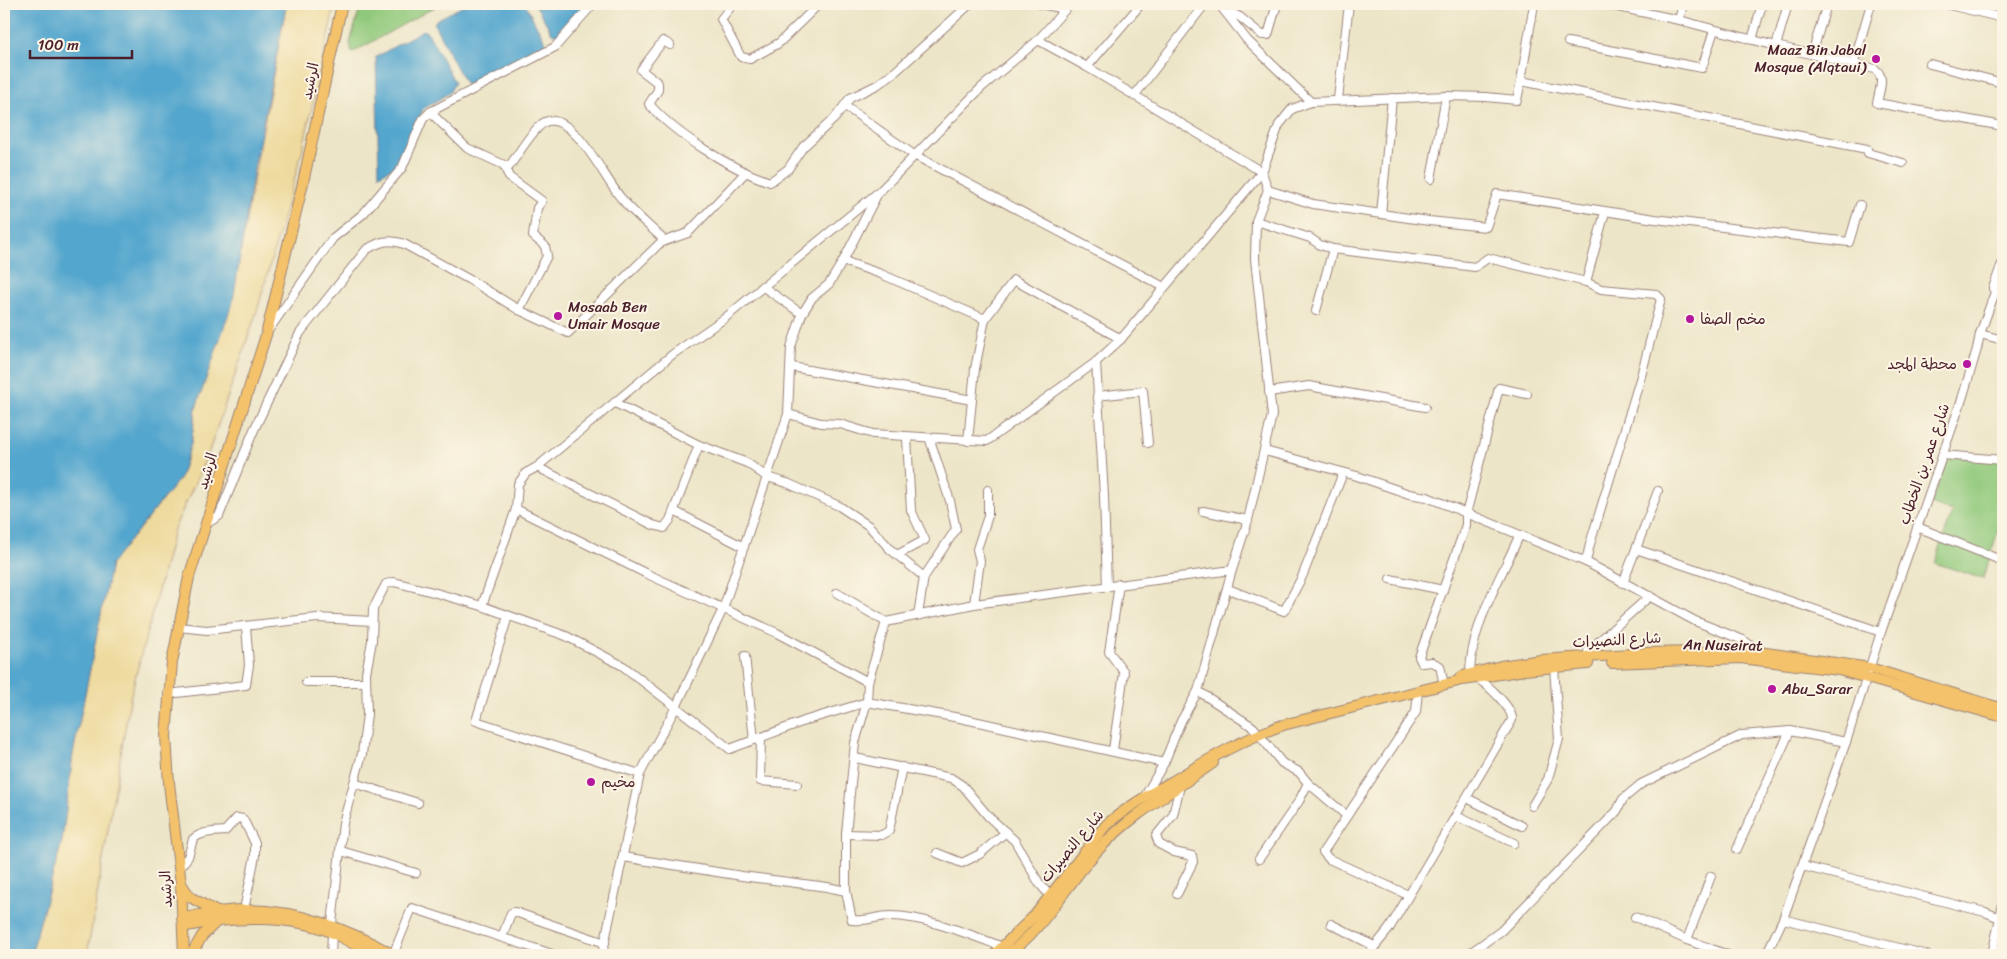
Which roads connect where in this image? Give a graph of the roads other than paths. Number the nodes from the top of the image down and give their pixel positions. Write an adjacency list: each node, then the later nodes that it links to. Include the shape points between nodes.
1 (342, 4): 69 (main road, الرشيد)
2 (593, 4): 41 (street, via 555,47)
3 (732, 4): 4 (street, via 721,19 741,57 750,59 779,43)
4 (819, 4)
5 (970, 4): 40 (street, via 896,71 850,98)
6 (1040, 4): 19 (street)
7 (1141, 4): 32 (street)
8 (1205, 4): 35 (street)
9 (1277, 4): 20 (street, via 1268,35 1262,35)
10 (1349, 4): 38 (street)
11 (1534, 4): 33 (street)
12 (1604, 4): 22 (street)
13 (1683, 4): 22 (street)
14 (1762, 4): 25 (street)
15 (1788, 4): 28 (street)
16 (1827, 4): 29 (street)
17 (1871, 4): 30 (street)
18 (1945, 4): 21 (street)
19 (1068, 6): 24 (street)
20 (1221, 6): 39 (street, via 1248,40)
21 (2003, 18)
22 (1679, 20): 23 (street)
23 (1714, 30): 25 (street); 26 (street, via 1702,68)
24 (1038, 40): 32 (street); 43 (street, via 981,88)
25 (1752, 40): 28 (street)
26 (1568, 42)
27 (670, 45): 47 (street, via 663,41 641,70 658,82 658,90 649,104 661,118)
28 (1776, 46): 29 (street)
29 (1812, 54): 30 (street)
30 (1854, 62): 42 (street, via 1880,73 1882,79 1877,103)
31 (1930, 64): 34 (street)
32 (1087, 67): 35 (street)
33 (1521, 81): 36 (street, via 1517,100); 44 (street, via 1867,149 1868,154)
34 (2003, 83)
35 (1134, 96): 46 (street)
36 (1446, 96): 37 (street); 48 (street)
37 (1392, 98): 38 (street); 53 (street)
38 (1338, 99): 39 (street)
39 (1311, 102): 46 (street, via 1292,109 1279,125)
40 (845, 106): 43 (street); 47 (street, via 803,147 788,169 770,182)
41 (430, 112): 45 (street, via 468,148 504,165); 69 (street, via 402,168 363,214 333,238)
42 (2003, 126)
43 (914, 155): 50 (street); 61 (street)
44 (1903, 163)
45 (507, 170): 55 (street, via 538,126 547,121 557,122 570,129 581,141 622,199); 64 (street, via 509,178 542,201 537,208 533,236 545,246 548,256)
46 (1262, 172): 49 (street); 61 (street)
47 (745, 173): 55 (street, via 688,233)
48 (1431, 179)
49 (1268, 190): 53 (street, via 1313,204); 54 (street)
50 (878, 193): 57 (street); 60 (street)
51 (1860, 205): 52 (street, via 1849,242)
52 (1605, 212): 53 (street, via 1497,194 1486,227); 59 (street)
53 (1381, 214)
54 (1256, 221): 56 (street); 74 (street, via 1255,259)
55 (665, 241): 64 (street, via 568,333)
56 (1333, 248): 59 (street, via 1475,267 1488,258); 65 (street)
57 (843, 261): 66 (street, via 829,284 812,298); 67 (street)
58 (2003, 261): 62 (street, شارع عمر بن الخطاب)
59 (1586, 282): 106 (street, via 1601,289 1656,294 1661,298)
60 (762, 286): 66 (street); 78 (street, via 725,318 673,354)
61 (1164, 287): 70 (street)
62 (1993, 288): 63 (street); 68 (street, شارع عمر بن الخطاب)
63 (2003, 290)
64 (518, 310): 99 (street, via 404,244 393,240 380,241 366,250 300,333 219,516)
65 (1316, 312)
66 (802, 314): 73 (street, via 791,347)
67 (985, 318): 70 (street, via 1014,280); 77 (street)
68 (1980, 334): 71 (street); 87 (street, شارع عمر بن الخطاب)
69 (266, 335): 99 (main road, الرشيد)
70 (1121, 339): 72 (street)
71 (2003, 340)
72 (1096, 362): 76 (street); 83 (street, via 1004,431 987,441)
73 (792, 367): 77 (street); 80 (street)
74 (1269, 392): 79 (street, via 1310,386); 86 (street, via 1272,415)
75 (1527, 394): 97 (street, via 1499,388)
76 (1097, 396): 84 (street, via 1143,391); 112 (street)
77 (972, 400): 83 (street)
78 (616, 403): 85 (street); 89 (street)
79 (1425, 407)
80 (788, 414): 81 (street, via 873,434); 91 (street)
81 (907, 438): 82 (street); 104 (street, via 911,510 925,540)
82 (930, 440): 83 (street); 108 (street, via 956,528)
83 (968, 441)
84 (1148, 443)
85 (698, 445): 91 (street, via 747,463); 95 (street)
86 (1265, 451): 90 (street); 98 (street)
87 (1942, 455): 88 (street); 100 (street, شارع عمر بن الخطاب)
88 (2003, 460)
89 (537, 467): 94 (street, via 518,484); 95 (street, via 653,526 664,528)
90 (1343, 473): 97 (street, via 1427,497); 113 (street, via 1302,577 1284,611)
91 (767, 477): 102 (street); 104 (street, via 839,506 869,526)
92 (988, 490): 117 (street, via 988,516 978,549 980,561)
93 (1658, 491): 103 (street)
94 (516, 509): 118 (street); 119 (street)
95 (674, 511): 102 (street)
96 (1203, 511): 98 (street)
97 (1466, 514): 101 (street); 114 (street, via 1466,525)
98 (1248, 520): 107 (street)
99 (206, 524): 125 (main road, الرشيد)
100 (1917, 527): 105 (street); 126 (street, شارع عمر بن الخطاب)
101 (1519, 536): 106 (street); 133 (street, via 1491,593 1471,656)
102 (744, 547): 119 (street)
103 (1636, 549): 110 (street); 126 (street)
104 (897, 555): 108 (street)
105 (2003, 561)
106 (1586, 562): 110 (street)
107 (1232, 570): 111 (street); 113 (street)
108 (924, 577): 120 (street)
109 (1390, 579): 114 (street)
110 (1624, 583): 116 (street)
111 (1119, 584): 112 (street); 151 (street, via 1109,652 1124,672)
112 (1107, 587): 117 (street)
113 (1228, 589): 139 (street)
114 (1443, 590): 138 (street, via 1419,657 1422,663 1432,662 1440,666)
115 (836, 593): 123 (street)
116 (1650, 596): 127 (street, via 1695,621 1743,640); 129 (street, via 1588,651)
117 (974, 604): 120 (street)
118 (482, 606): 121 (street); 122 (street, via 394,582 386,584 381,591)
119 (723, 609): 137 (street, via 778,633); 143 (street)
120 (918, 615): 123 (street)
121 (508, 616): 143 (street, via 566,636 615,661); 155 (street, via 476,720)
122 (372, 621): 124 (street, via 317,618); 136 (street)
123 (886, 622): 137 (street)
124 (246, 626): 125 (street, via 207,630); 141 (street, via 249,665 246,685)
125 (178, 627): 141 (main road, الرشيد)
126 (1881, 632): 132 (street, شارع عمر بن الخطاب)
127 (1760, 652): 129 (main road, شارع النصيرات, via 1719,651); 130 (street); 132 (main road, شارع النصيرات)
128 (745, 656): 148 (street)
129 (1588, 660): 130 (main road, An Nuseirat, via 1714,658); 131 (main road, An Nuseirat); 133 (main road, شارع النصيرات, via 1524,662)
130 (1766, 661): 132 (main road, An Nuseirat)
131 (1554, 667): 133 (main road, An Nuseirat); 163 (street, via 1559,739 1548,779)
132 (1869, 672): 144 (main road, شارع النصيرات); 145 (main road, شارع النصيرات); 149 (street, شارع عمر بن الخطاب)
133 (1473, 678): 134 (main road, An Nuseirat); 161 (street, via 1486,684 1512,715 1512,720)
134 (1458, 681): 138 (main road, شارع النصيرات)
135 (306, 682): 136 (street)
136 (366, 682): 156 (street, via 367,714)
137 (868, 682): 142 (street)
138 (1444, 685): 140 (main road, شارع النصيرات)
139 (1198, 691): 147 (street); 153 (street)
140 (1418, 692): 147 (main road, شارع النصيرات); 164 (street, via 1416,712)
141 (168, 694): 176 (main road, الرشيد, via 169,783)
142 (867, 702): 148 (street); 151 (street); 152 (street, via 855,743)
143 (676, 706): 148 (street, via 730,749); 155 (street)
144 (2003, 709)
145 (2003, 717)
146 (1790, 731): 149 (street); 170 (street); 207 (street, via 1742,735 1641,784 1623,799 1617,811 1501,931)
147 (1259, 734): 150 (main road, شارع النصيرات); 158 (street, via 1282,763 1299,772)
148 (757, 739): 157 (street, via 760,781)
149 (1846, 742): 175 (street, شارع عمر بن الخطاب)
150 (1239, 743): 159 (main road, شارع النصيرات); 160 (main road, شارع النصيرات)
151 (1113, 750): 153 (street)
152 (855, 758): 154 (street); 168 (street)
153 (1164, 762): 160 (street)
154 (902, 767): 167 (street, via 951,778 963,786); 168 (street, via 890,831 882,835)
155 (640, 774): 173 (street)
156 (354, 783): 162 (street); 171 (street)
157 (797, 784)
158 (1308, 784): 164 (street); 174 (street, via 1300,801)
159 (1180, 786): 181 (street, via 1173,815 1156,836 1159,844 1192,856 1193,862); 197 (main road, شارع النصيرات, via 1130,819 1101,846 1036,927)
160 (1144, 798): 183 (main road, شارع النصيرات, via 1106,825)
161 (1467, 798): 165 (street); 166 (street)
162 (418, 803)
163 (1532, 806)
164 (1347, 816): 182 (street, via 1323,852 1329,859)
165 (1456, 816): 169 (street); 182 (street)
166 (1522, 826)
167 (1006, 832): 172 (street, via 980,854 962,863); 183 (street)
168 (846, 834): 180 (street)
169 (1514, 843)
170 (1737, 849)
171 (341, 851): 177 (street); 192 (street)
172 (937, 853)
173 (623, 857): 180 (street); 195 (street)
174 (1259, 859)
175 (1802, 866): 188 (street); 189 (street, شارع عمر بن الخطاب)
176 (180, 867): 179 (main road, الرشيد); 185 (street, via 188,858 192,839 199,834 225,831 237,818 243,819 255,843)
177 (416, 873)
178 (1712, 876): 194 (street)
179 (181, 884): 186 (main road, via 190,897); 190 (main road, الرشيد)
180 (846, 891): 197 (street, via 852,920 863,922 890,916 943,925)
181 (1177, 894)
182 (1408, 895): 196 (street, via 1389,929)
183 (1050, 896): 197 (main road, شارع النصيرات)
184 (2003, 903): 188 (street)
185 (244, 910): 186 (main road); 192 (main road, via 304,917)
186 (218, 916): 190 (main road); 192 (main road); 199 (main road)
187 (1635, 917): 194 (street)
188 (2000, 918): 211 (street)
189 (1783, 919): 209 (street, شارع عمر بن الخطاب); 210 (street)
190 (182, 922): 198 (main road, الرشيد)
191 (1331, 924): 196 (street)
192 (332, 929): 200 (street); 201 (main road); 202 (main road, via 355,933)
193 (502, 938): 195 (street, via 511,913 515,912); 202 (street, via 412,908); 203 (street)
194 (1687, 940): 208 (street)
195 (605, 943): 204 (street)
196 (1374, 946): 206 (street)
197 (1005, 951): 205 (main road, شارع النصيرات)
198 (184, 955)
199 (191, 955)
200 (331, 955)
201 (374, 955)
202 (393, 955)
203 (555, 955)
204 (602, 955)
205 (994, 955)
206 (1368, 955)
207 (1467, 955)
208 (1728, 955)
209 (1766, 955)
210 (1927, 955)
211 (1992, 955)

